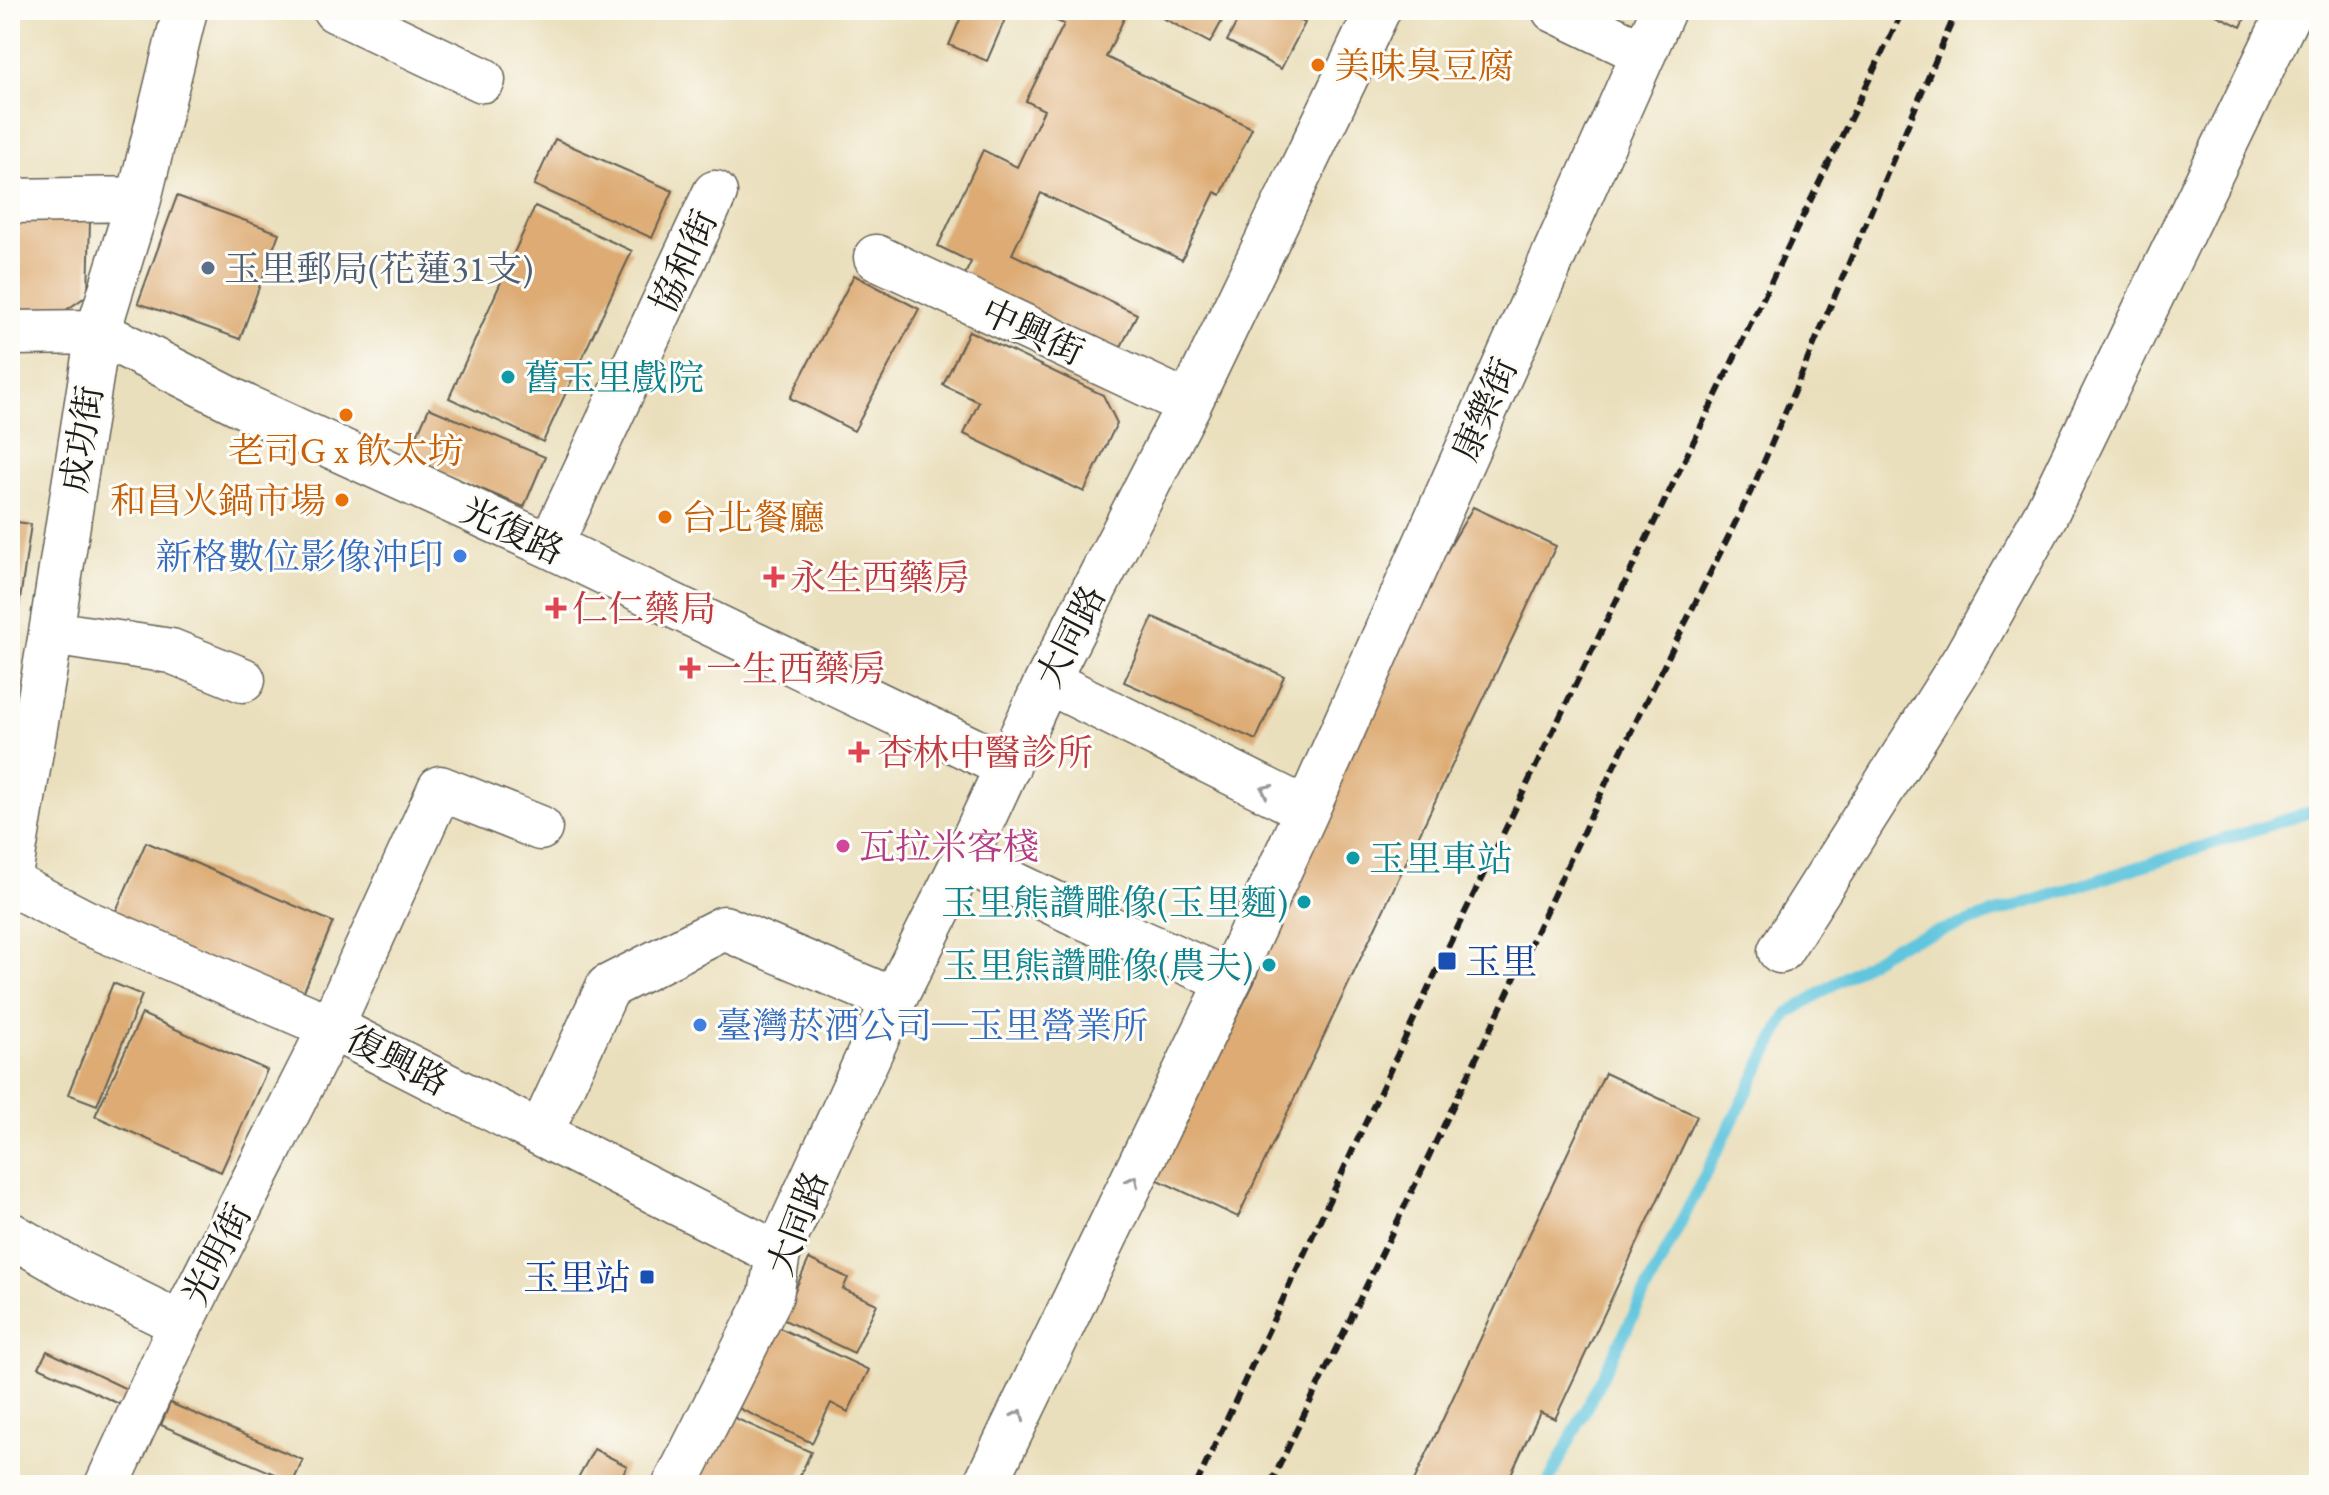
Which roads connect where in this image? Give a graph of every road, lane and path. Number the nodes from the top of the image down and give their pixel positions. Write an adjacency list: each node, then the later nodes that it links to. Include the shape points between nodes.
1 (185, 10): 10 (street, 成功街)
2 (335, 10): 8 (street)
3 (1554, 10): 7 (street)
4 (1663, 10): 7 (street, 康樂街)
5 (2290, 10): 26 (street, via 2046,514 1966,657)
6 (1370, 12): 15 (street, 大同路)
7 (1644, 53): 21 (street, 康樂街)
8 (483, 80)
9 (715, 193): 16 (street, 協和街)
10 (139, 199): 11 (street); 13 (street, 成功街)
11 (10, 201)
12 (876, 257): 15 (street, 中興街)
13 (98, 332): 14 (street, 光復路); 16 (street, 光復路, via 246,407); 17 (street, 成功街)
14 (10, 333)
15 (1189, 404): 19 (street, 大同路)
16 (550, 546): 20 (street, 光復路)
17 (51, 633): 18 (street, via 171,651); 24 (street, 成功街)
18 (243, 680)
19 (1047, 681): 20 (street, 大同路); 21 (street, one-way to 19)
20 (1008, 767): 23 (street, 大同路)
21 (1307, 810): 27 (street, 康樂街)
22 (540, 828): 29 (street, 光明街, via 440,788)
23 (964, 860): 27 (street); 28 (street, 大同路)
24 (10, 875)
25 (10, 883): 29 (street, 復興路, via 83,921)
26 (1780, 951)
27 (1229, 981): 36 (street, 康樂街, one-way to 27)
28 (894, 1000): 30 (street, via 724,928 608,987); 32 (street, 大同路)
29 (331, 1027): 30 (street, 復興路); 33 (street, 光明街)
30 (541, 1132): 32 (street, 復興路)
31 (10, 1234): 33 (street)
32 (778, 1254): 35 (street, 大同路, via 771,1295)
33 (181, 1324): 34 (street, 光明街)
34 (107, 1485)
35 (675, 1485)
36 (985, 1485)

